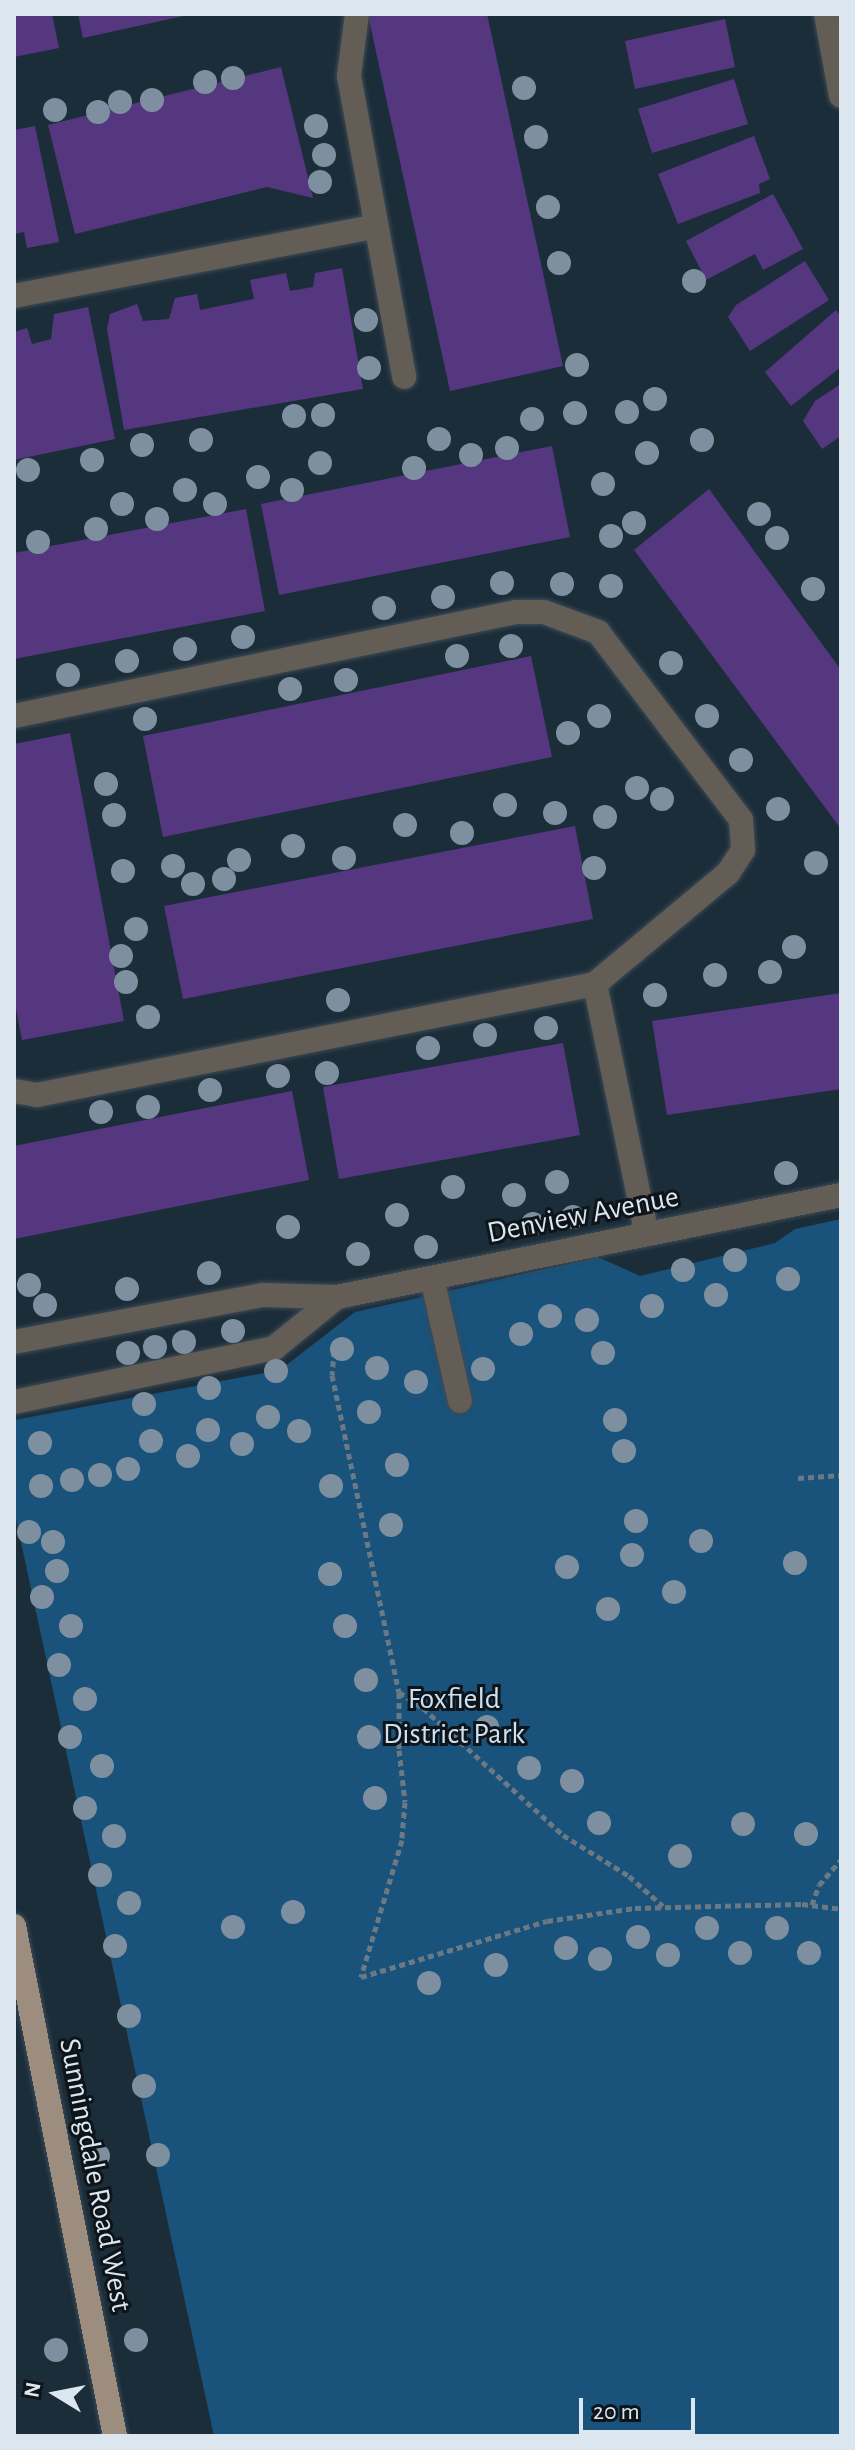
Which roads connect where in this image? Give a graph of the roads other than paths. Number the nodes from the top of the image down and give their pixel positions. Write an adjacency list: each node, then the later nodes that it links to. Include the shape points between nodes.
1 (357, 14): 4 (street, via 349,76)
2 (826, 14): 3 (street)
3 (841, 96)
4 (376, 226): 5 (street); 6 (street)
5 (14, 296)
6 (404, 377)
7 (14, 716): 8 (street, via 516,612 572,619 598,632 741,820 743,850 728,873)
8 (595, 984): 9 (street, via 37,1095); 11 (street)
9 (14, 1091)
10 (841, 1195): 11 (street, Denview Avenue)
11 (647, 1234): 12 (street, Denview Avenue)
12 (432, 1278): 13 (street, Denview Avenue); 15 (street)
13 (337, 1297): 14 (street, Denview Avenue, via 263,1295); 16 (street, Denview Avenue, via 274,1348)
14 (14, 1342)
15 (460, 1401)
16 (14, 1402)
17 (14, 1926): 18 (main road, Sunningdale Road West)
18 (115, 2436)

